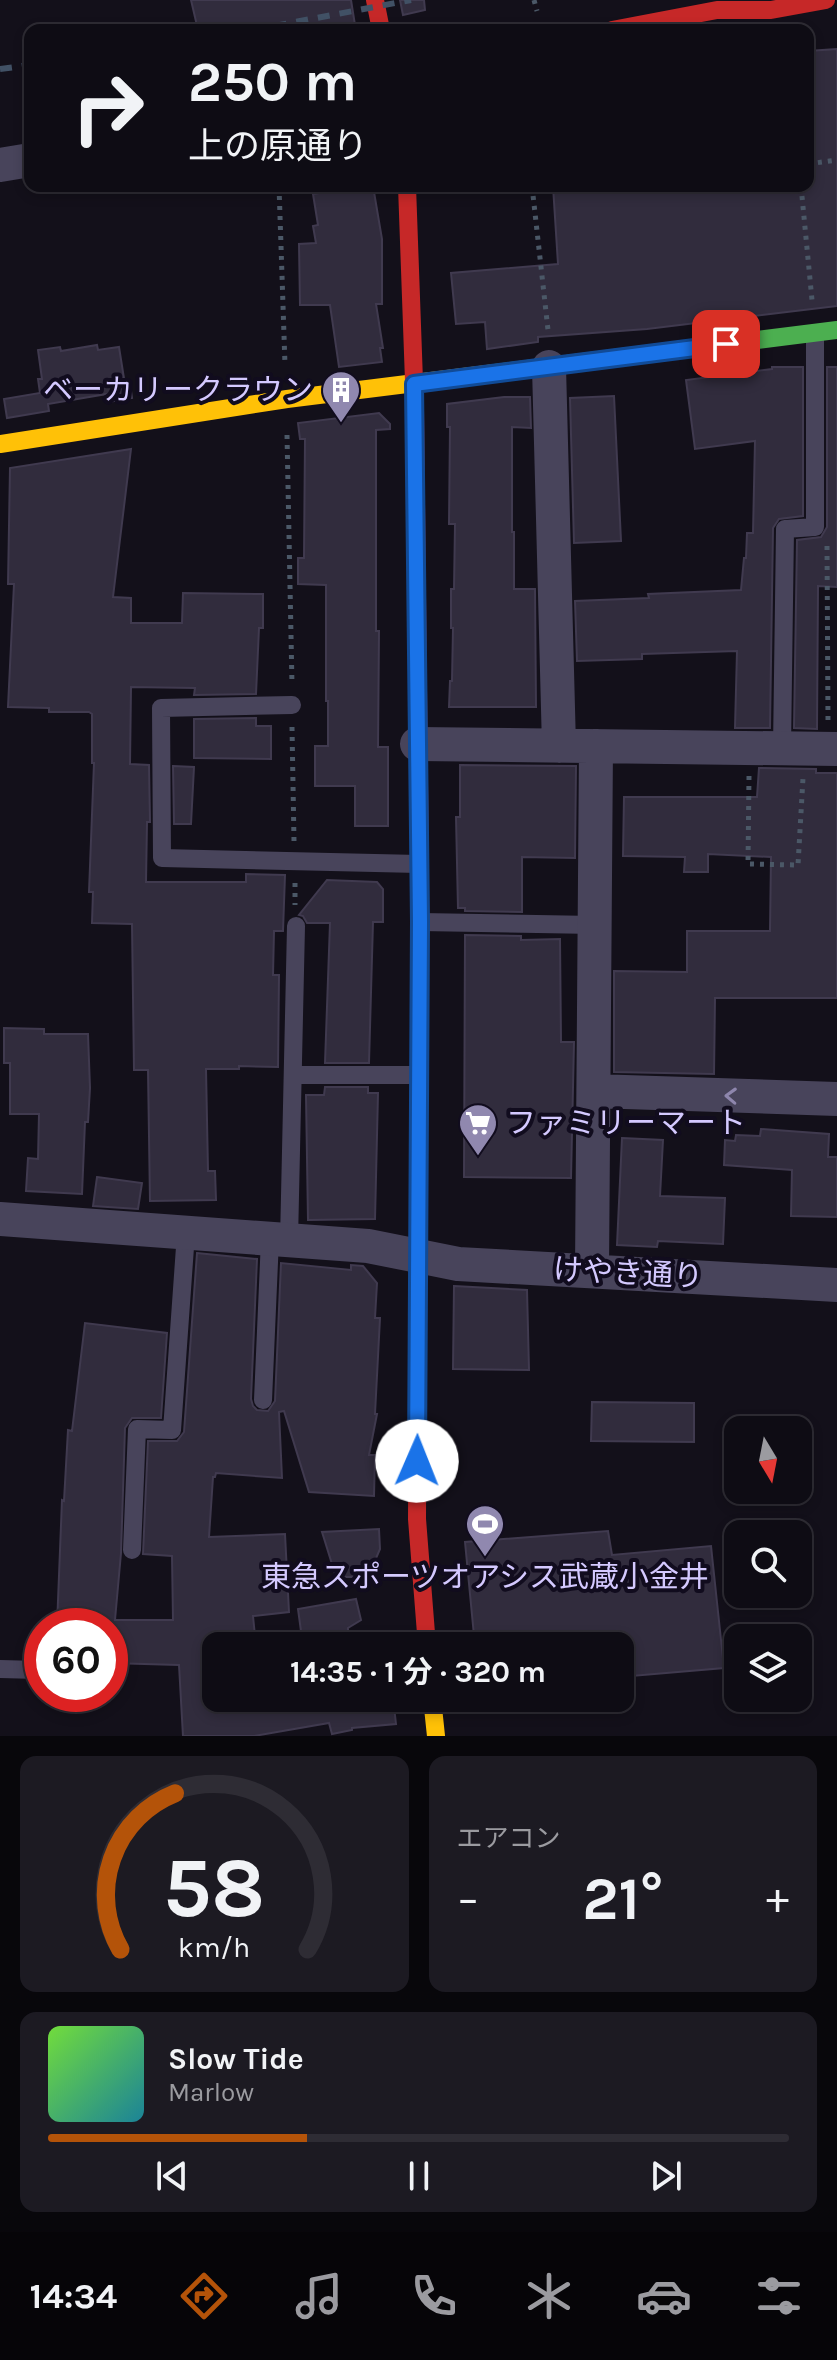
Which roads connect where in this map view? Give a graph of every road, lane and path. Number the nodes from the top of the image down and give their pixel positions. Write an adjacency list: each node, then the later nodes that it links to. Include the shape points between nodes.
1 (375, 0): 6 (main road)
2 (534, 0): 5 (path)
3 (826, 0): 4 (main road)
4 (771, 10): 7 (main road, via 717,10); 8 (main road)
5 (537, 11)
6 (380, 24)
7 (661, 24)
8 (756, 24)
9 (837, 160): 11 (path)
10 (24, 161): 12 (street)
11 (814, 163)
12 (0, 165)
13 (279, 192): 21 (path)
14 (407, 192): 20 (main road)
15 (533, 192): 19 (path)
16 (802, 192): 18 (path)
17 (837, 330): 18 (main road)
18 (815, 333): 19 (main road); 23 (lane)
19 (549, 367): 20 (main road); 26 (street)
20 (414, 384): 21 (main road); 25 (main road)
21 (287, 399): 22 (main road); 24 (path)
22 (0, 444)
23 (815, 527): 29 (path, via 826,527); 29 (lane, via 785,529)
24 (292, 705): 30 (path); 30 (lane, via 161,708 162,858)
25 (417, 744): 26 (street); 31 (main road)
26 (559, 746): 27 (street)
27 (596, 746): 28 (street); 33 (street)
28 (749, 748): 29 (street); 29 (path, via 748,864 785,865 798,865)
29 (813, 749)
30 (295, 861): 31 (lane); 34 (path)
31 (419, 864): 32 (main road)
32 (420, 922): 33 (lane); 36 (main road)
33 (595, 925): 37 (street)
34 (296, 926): 35 (lane)
35 (293, 1075): 36 (lane); 41 (lane)
36 (420, 1075): 42 (main road)
37 (594, 1091): 38 (street, one-way to 37); 43 (street)
38 (837, 1099)
39 (0, 1219): 40 (street, けやき通り)
40 (186, 1233): 41 (street, けやき通り); 46 (lane, via 172,1430 137,1429)
41 (279, 1240): 42 (street, けやき通り, via 368,1246); 45 (lane)
42 (419, 1258): 43 (street, けやき通り); 47 (main road, via 417,1519)
43 (592, 1271): 44 (street, けやき通り)
44 (837, 1285)
45 (263, 1400)
46 (132, 1550)
47 (426, 1632)
48 (0, 1669): 49 (lane)
49 (24, 1670)
50 (433, 1712): 51 (main road)
51 (436, 1736)

